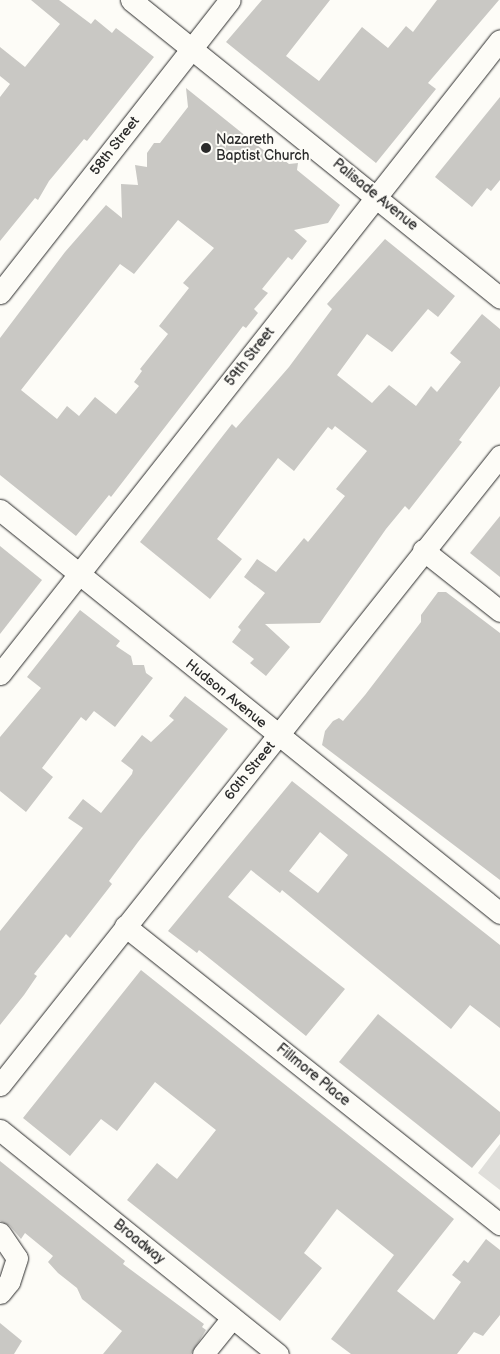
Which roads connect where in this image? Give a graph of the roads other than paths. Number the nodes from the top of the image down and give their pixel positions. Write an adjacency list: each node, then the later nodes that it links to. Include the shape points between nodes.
1 (131, 0): 4 (street, Palisade Avenue)
2 (230, 0): 4 (street, 58th Street)
3 (500, 40): 5 (street, 59th Street)
4 (192, 48): 5 (street, Palisade Avenue); 6 (street, 58th Street)
5 (376, 196): 7 (street, Palisade Avenue); 11 (street, 59th Street)
6 (0, 292)
7 (500, 298)
8 (500, 456): 10 (street, 60th Street)
9 (0, 510): 11 (street, Hudson Avenue)
10 (423, 550): 12 (street); 14 (street, 60th Street)
11 (79, 575): 13 (street, 59th Street); 14 (street, Hudson Avenue)
12 (500, 611)
13 (0, 674)
14 (279, 736): 15 (street, Hudson Avenue); 16 (street, 60th Street)
15 (500, 913)
16 (125, 926): 17 (street, 60th Street); 19 (street, Fillmore Place)
17 (0, 1085)
18 (0, 1130): 22 (street, Broadway)
19 (500, 1224)
20 (0, 1233): 21 (street, via 17,1258 9,1282)
21 (0, 1293)
22 (232, 1318): 23 (street); 24 (street, Broadway)
23 (203, 1354)
24 (278, 1354)

